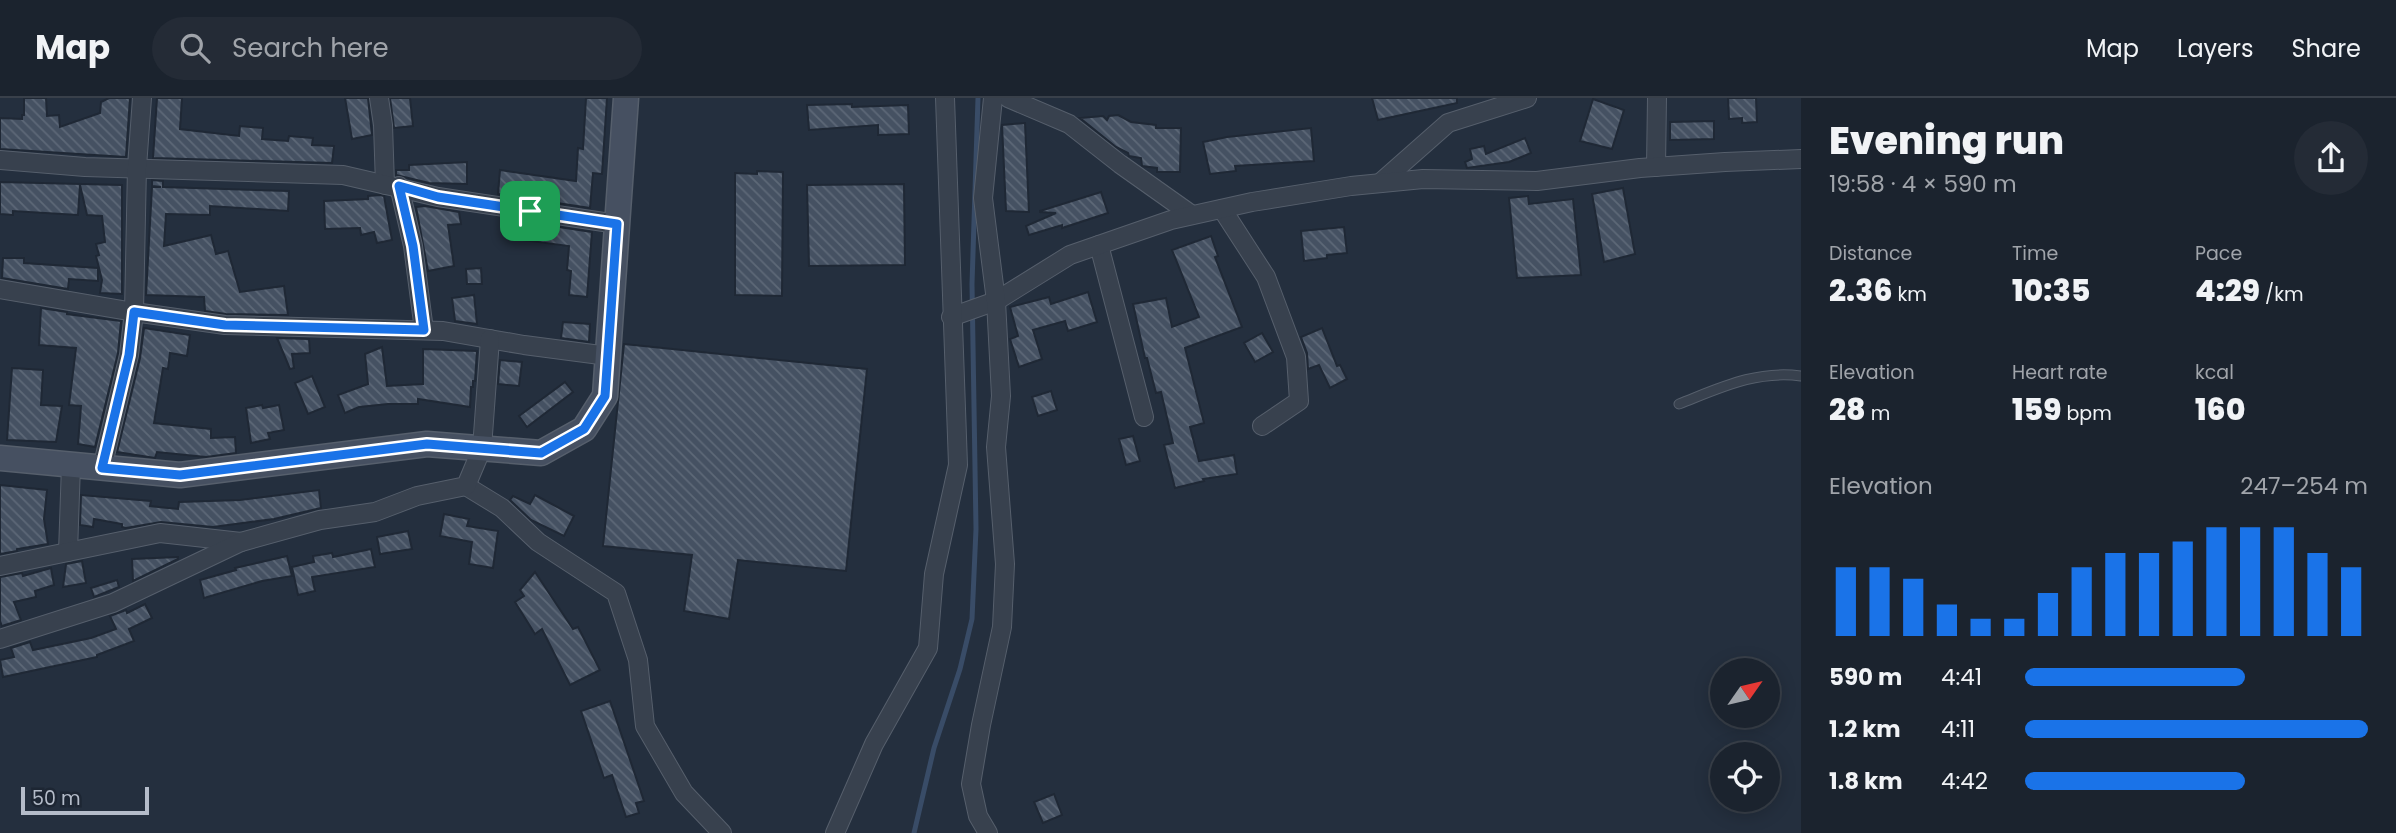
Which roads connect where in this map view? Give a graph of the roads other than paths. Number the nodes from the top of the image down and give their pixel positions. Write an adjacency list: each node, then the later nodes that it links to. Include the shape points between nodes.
1 (142, 98): 11 (street)
2 (379, 98): 14 (street)
3 (626, 98): 17 (street)
4 (945, 98): 22 (street)
5 (993, 98): 20 (street, via 983,198)
6 (1008, 98): 16 (street, via 1069,124)
7 (1527, 98): 13 (street, via 1448,123)
8 (1657, 98): 12 (street)
9 (1801, 159): 12 (street)
10 (0, 160): 11 (street)
11 (137, 167): 14 (street, via 343,176); 21 (street)
12 (1656, 167): 13 (street, via 1537,181 1423,179)
13 (1380, 184): 15 (street)
14 (392, 186): 17 (street); 23 (street, via 413,246)
15 (1222, 209): 16 (street); 29 (street, via 1266,277 1296,357 1299,401)
16 (1192, 215): 18 (street)
17 (617, 224): 25 (street)
18 (1099, 245): 20 (street, via 1070,255); 28 (street)
19 (0, 289): 21 (street)
20 (991, 302): 22 (street); 41 (street, via 1001,396 996,447 1005,564 1003,615 971,784 978,816)
21 (134, 312): 23 (street, via 225,325); 33 (street, via 129,355)
22 (957, 314): 40 (street, via 958,465 934,574 928,648 874,744)
23 (424, 330): 24 (street)
24 (490, 339): 25 (street); 30 (street)
25 (608, 356): 30 (street, via 605,396 584,429 541,453)
26 (1801, 376): 27 (lane, via 1750,377)
27 (1679, 404)
28 (1144, 417)
29 (1262, 426)
30 (482, 448): 33 (street, via 427,444 180,475); 34 (street)
31 (0, 458): 32 (street)
32 (71, 465): 33 (street); 36 (street)
33 (102, 468)
34 (466, 486): 35 (street); 39 (street, via 502,508 538,542 616,593 638,660 645,726 684,793)
35 (241, 542): 36 (street, via 160,533); 38 (street, via 113,603)
36 (68, 552): 37 (street)
37 (0, 566)
38 (0, 639)
39 (722, 833)
40 (835, 833)
41 (988, 833)

